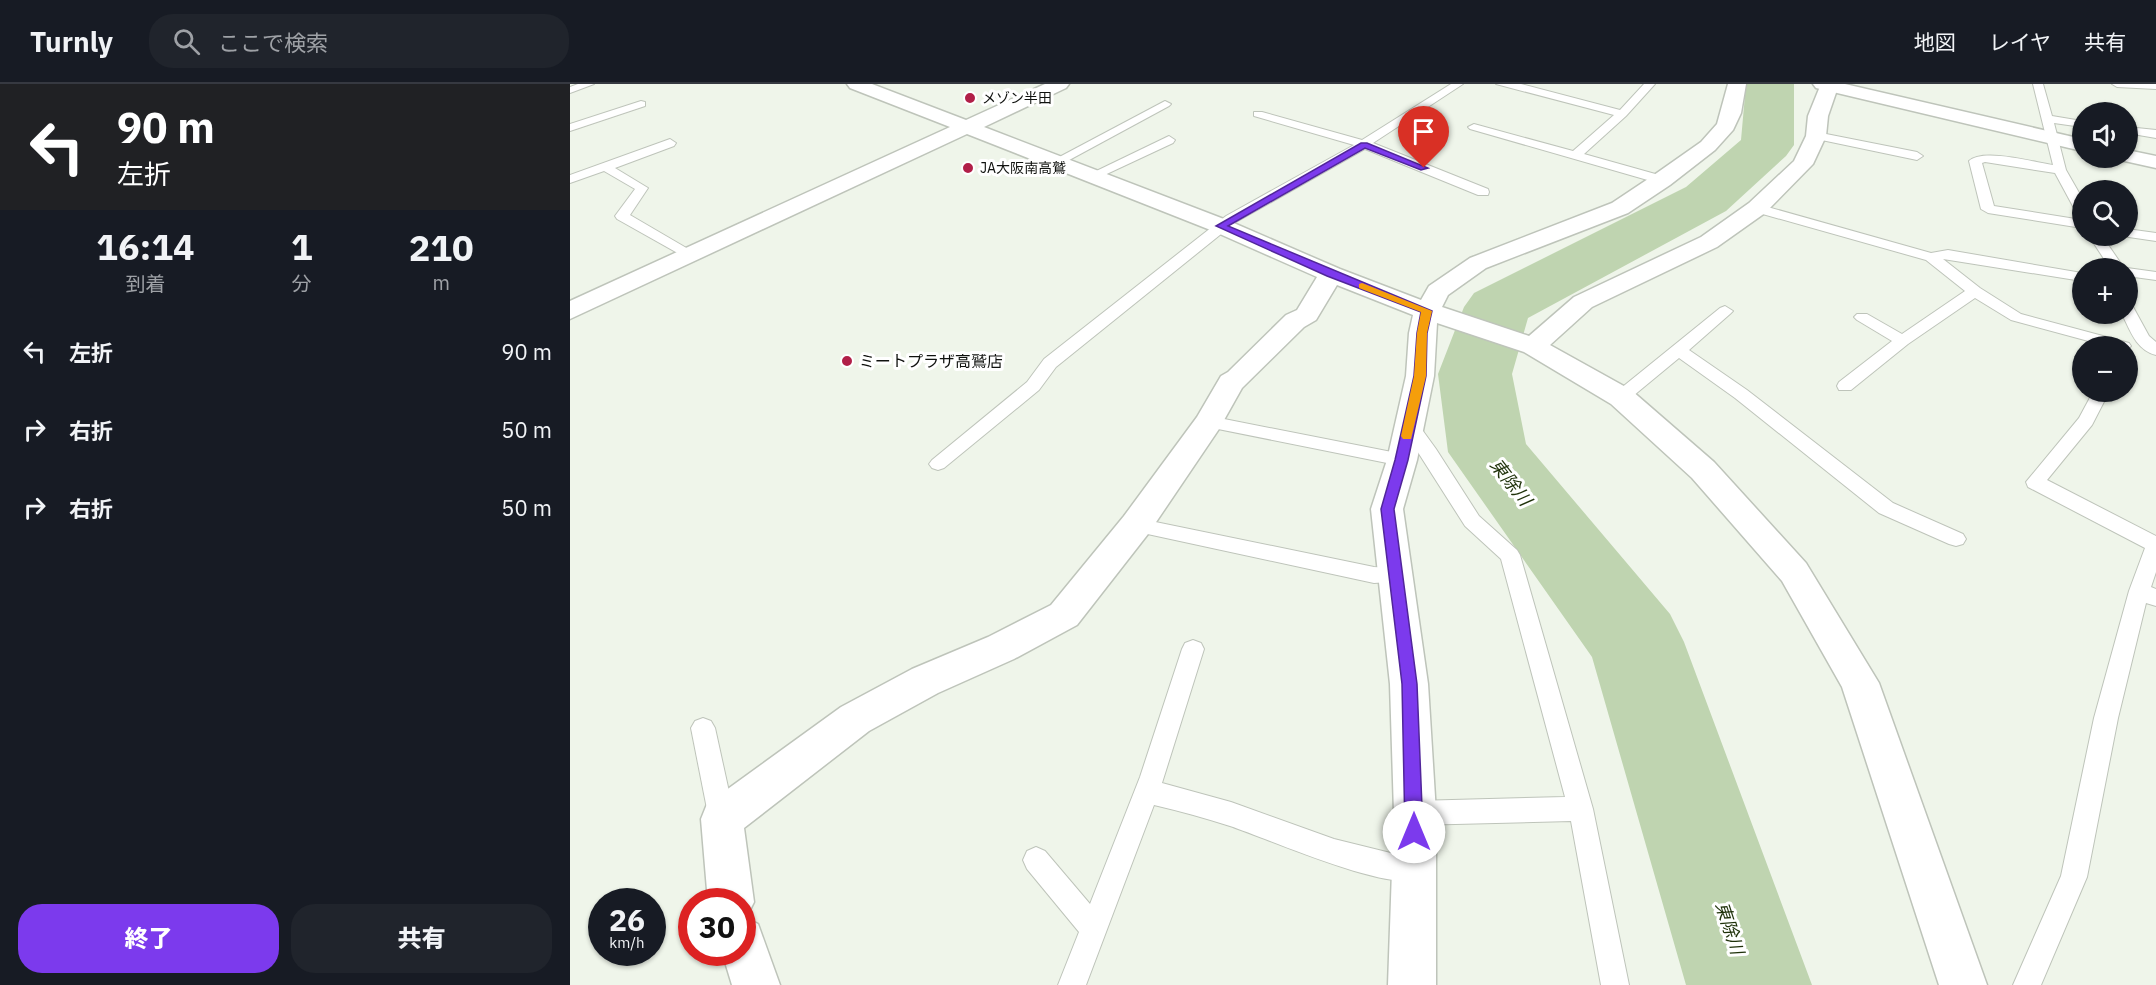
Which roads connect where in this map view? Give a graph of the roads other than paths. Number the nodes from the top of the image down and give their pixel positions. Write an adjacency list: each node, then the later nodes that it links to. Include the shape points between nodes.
1 (589, 84): 13 (lane)
2 (857, 84): 22 (street)
3 (1060, 84): 22 (street)
4 (1458, 84): 30 (lane)
5 (1501, 84): 17 (lane)
6 (1650, 84): 17 (lane)
7 (1737, 84): 40 (street, via 1726,126 1708,146)
8 (2037, 84): 18 (lane)
9 (2117, 84): 10 (lane)
10 (2131, 84): 12 (lane)
11 (1827, 85): 25 (street); 26 (street)
12 (2156, 86)
13 (570, 90)
14 (641, 104): 21 (lane)
15 (1165, 104): 34 (lane)
16 (1258, 114): 30 (lane)
17 (1622, 114): 31 (lane)
18 (2048, 120): 19 (lane); 26 (lane)
19 (2072, 123)
20 (1474, 127): 31 (lane)
21 (570, 128)
22 (969, 128): 34 (street); 48 (street)
23 (2138, 132): 24 (lane)
24 (2156, 134)
25 (1816, 136): 32 (lane); 43 (street, via 1803,164)
26 (2054, 138): 28 (street); 37 (lane, via 2052,146)
27 (1169, 140): 38 (lane)
28 (2072, 142)
29 (670, 143): 36 (lane)
30 (1364, 144): 41 (lane); 45 (lane)
31 (1575, 155): 40 (lane)
32 (1917, 156)
33 (2138, 158): 35 (street)
34 (1056, 162): 38 (street)
35 (2156, 162)
36 (605, 167): 39 (lane); 48 (lane, via 642,188 622,216)
37 (2060, 170): 42 (lane); 44 (lane, via 1984,158 1975,161 1988,209)
38 (1092, 176): 45 (street)
39 (570, 179)
40 (1662, 180): 56 (street, via 1620,208 1478,263 1438,291)
41 (1483, 192)
42 (2072, 192)
43 (1757, 208): 49 (lane); 62 (street, via 1709,242 1583,302)
44 (2072, 222)
45 (1221, 226): 50 (street); 72 (lane, via 1050,363 1033,386)
46 (2138, 235): 47 (lane)
47 (2156, 237)
48 (690, 256): 55 (street)
49 (1931, 257): 52 (lane, via 1948,254); 54 (lane)
50 (1331, 274): 56 (street); 69 (street, via 1307,315 1295,321 1231,382)
51 (2138, 274): 53 (lane)
52 (2072, 275)
53 (2156, 276)
54 (1975, 291): 60 (lane, via 2016,317); 61 (lane)
55 (570, 311)
56 (1426, 311): 62 (street); 70 (street, via 1420,376)
57 (1725, 312): 64 (lane)
58 (1862, 317): 61 (lane)
59 (2135, 324): 65 (lane, via 2142,339)
60 (2085, 336)
61 (1902, 341): 66 (lane)
62 (1533, 346): 67 (street)
63 (2138, 349): 65 (lane)
64 (1679, 350): 67 (lane); 74 (lane, via 1886,508)
65 (2156, 351)
66 (1845, 386)
67 (1621, 396): 93 (street, via 1703,470 1794,572 1860,683)
68 (2096, 402): 75 (lane, via 2086,422 2035,482)
69 (1209, 422): 71 (lane); 73 (street)
70 (1409, 424): 71 (street); 81 (lane, via 1472,521 1510,555)
71 (1401, 460): 76 (street, via 1387,509)
72 (938, 464)
73 (1136, 525): 76 (lane, via 1374,575); 83 (street, via 1064,615 855,719)
74 (1956, 539)
75 (2156, 544): 77 (lane)
76 (1396, 574): 82 (street, via 1409,684)
77 (2148, 595): 94 (lane, via 2106,718 2074,877)
78 (1193, 649): 80 (lane)
79 (703, 728): 83 (lane)
80 (1146, 791): 85 (lane, via 1326,848); 87 (lane)
81 (1581, 809): 82 (lane); 92 (lane)
82 (1414, 813): 85 (street)
83 (722, 819): 86 (street)
84 (1036, 860): 87 (lane)
85 (1414, 870): 91 (street)
86 (729, 888)
87 (1094, 929): 90 (lane)
88 (750, 966): 89 (street)
89 (756, 985)
90 (1072, 985)
91 (1412, 985)
92 (1615, 985)
93 (1963, 985)
94 (2027, 985)

